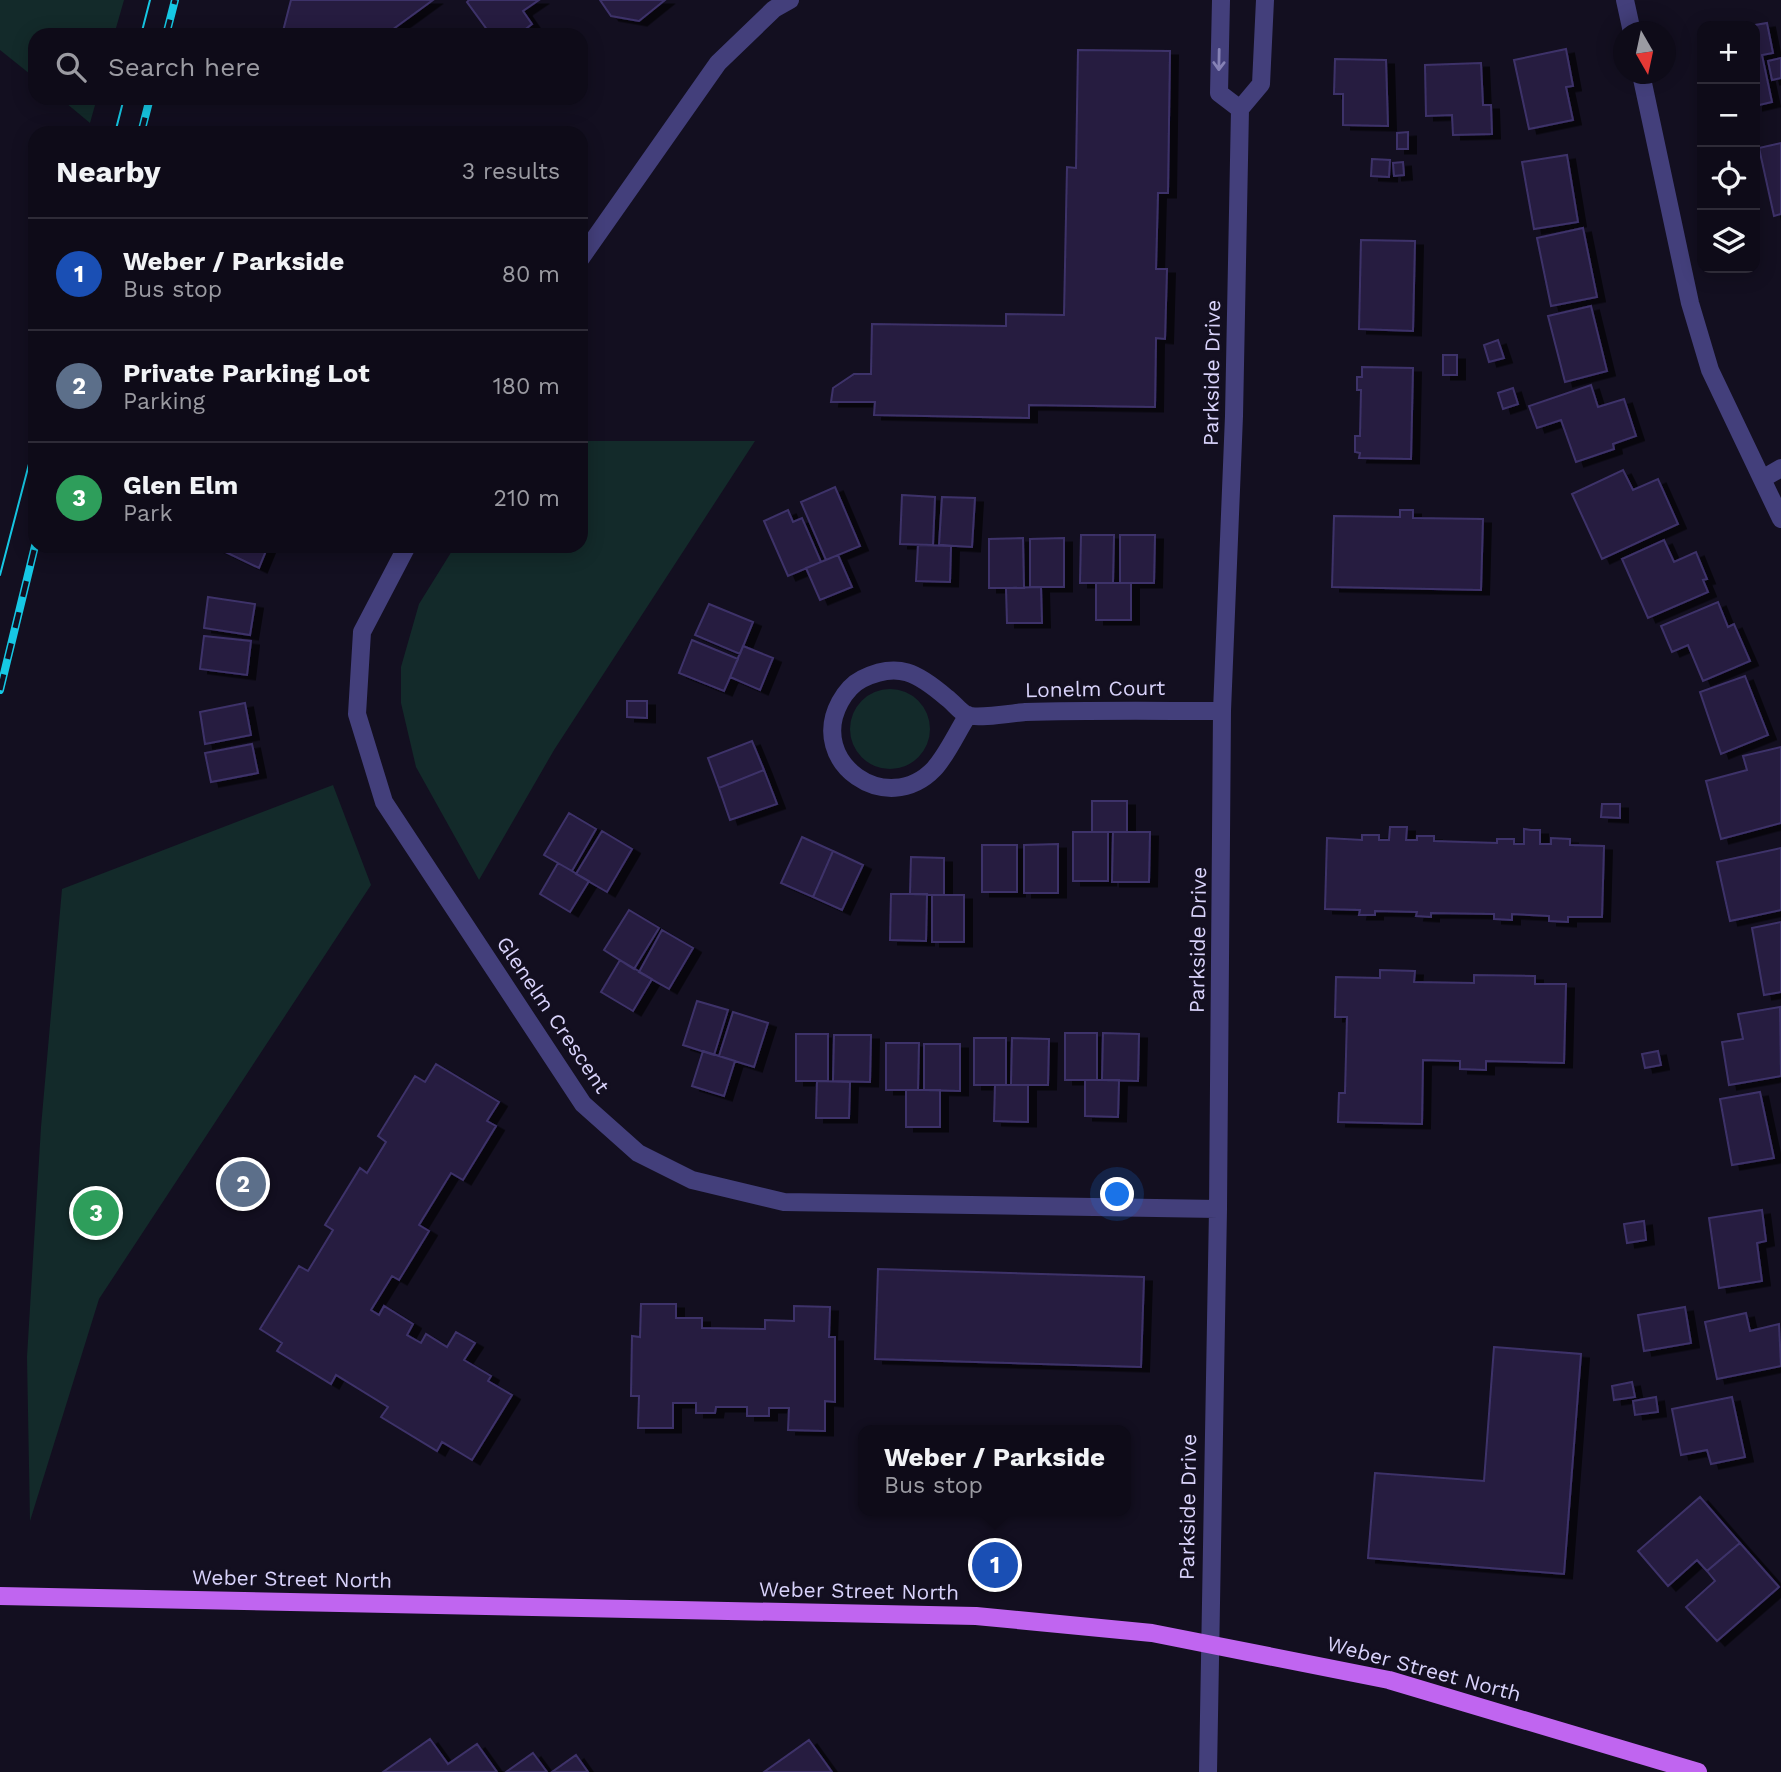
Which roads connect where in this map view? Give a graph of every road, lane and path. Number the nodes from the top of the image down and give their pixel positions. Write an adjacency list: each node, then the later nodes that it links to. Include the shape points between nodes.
1 (790, 0): 8 (street, via 774,9 718,63)
2 (1221, 0): 7 (street, one-way to 7, via 1219,93)
3 (1265, 0): 7 (street, via 1261,84)
4 (1625, 0): 5 (street)
5 (1630, 21)
6 (1643, 84): 10 (street, via 1690,303 1710,370)
7 (1240, 109): 13 (street, Parkside Drive)
8 (588, 248)
9 (1781, 468): 10 (street)
10 (1762, 479): 11 (street)
11 (1781, 519)
12 (403, 553): 15 (street, Glenelm Crescent, via 362,632 357,715 384,802 583,1104 638,1153 692,1180 784,1202)
13 (1222, 711): 14 (street, Lonelm Court); 15 (street, Parkside Drive)
14 (968, 715): 14 (street, via 922,679 899,669 877,671 844,695 833,715 831,734 836,753 863,782 901,788 935,768)
15 (1218, 1209): 17 (street, Parkside Drive)
16 (0, 1596): 17 (main road, Weber Street North, via 976,1616)
17 (1209, 1643): 18 (street, Parkside Drive); 19 (main road, Weber Street North, via 1389,1681)
18 (1208, 1772)
19 (1698, 1772)

